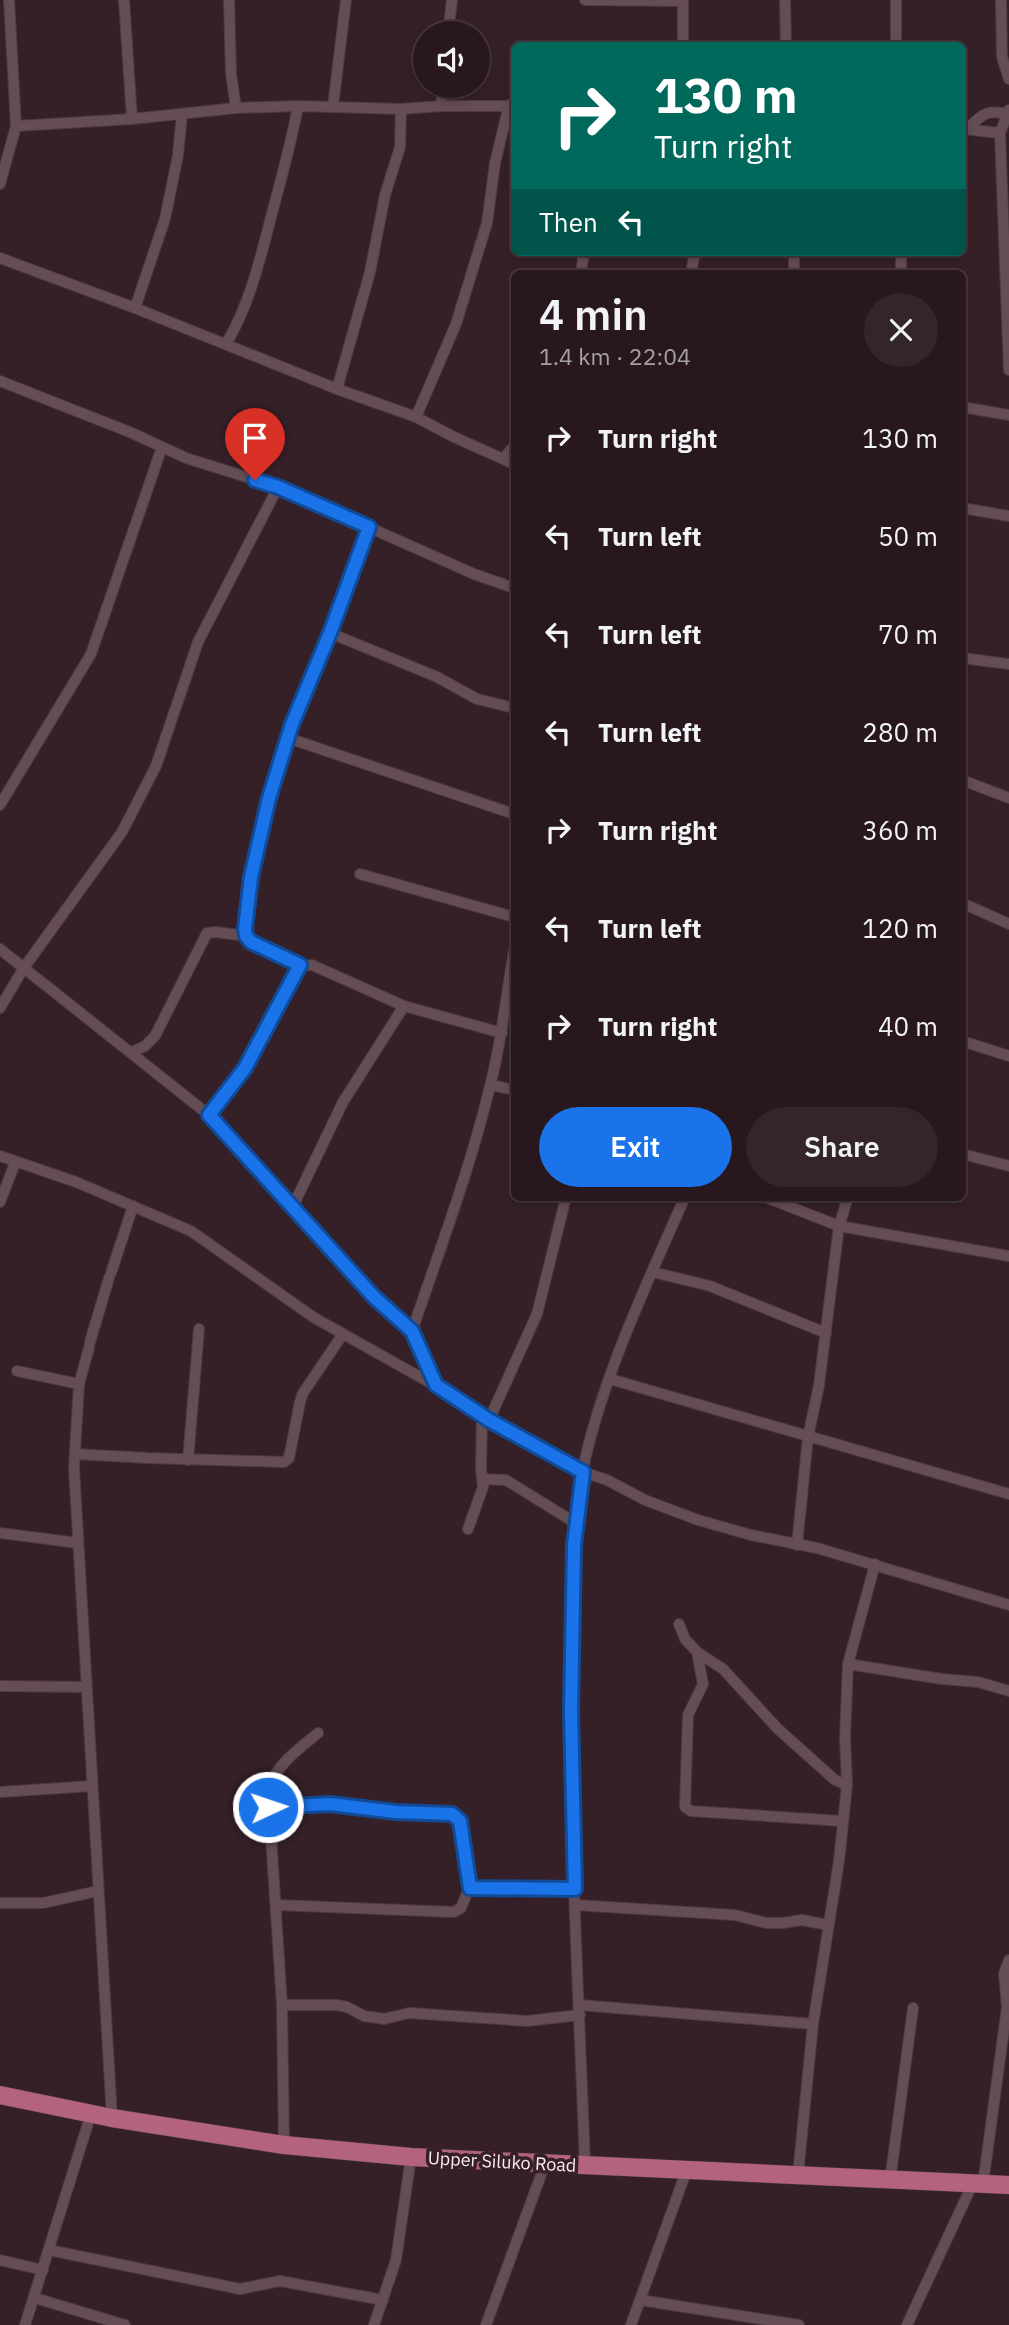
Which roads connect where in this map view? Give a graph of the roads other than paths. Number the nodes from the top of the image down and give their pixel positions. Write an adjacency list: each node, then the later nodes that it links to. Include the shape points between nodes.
1 (9, 0): 27 (street)
2 (124, 0): 26 (street)
3 (229, 0): 21 (street)
4 (346, 0): 18 (street)
5 (452, 0): 11 (street)
6 (585, 0): 7 (street)
7 (684, 0): 12 (street)
8 (785, 0): 13 (street)
9 (896, 0): 14 (street)
10 (1001, 0): 15 (street, via 1002,57)
11 (450, 21)
12 (683, 42)
13 (786, 42)
14 (895, 42)
15 (1009, 79)
16 (442, 98): 19 (street)
17 (298, 106): 18 (street); 21 (street); 36 (street, via 262,251 237,326)
18 (333, 106): 22 (street)
19 (441, 106): 20 (street); 22 (street)
20 (511, 106)
21 (236, 108): 25 (street)
22 (401, 109): 39 (street, via 400,147)
23 (511, 109): 42 (street, via 495,163 487,223 456,324)
24 (1008, 112): 28 (street, via 990,112); 30 (street)
25 (183, 114): 26 (street); 35 (street, via 165,219)
26 (132, 119): 27 (street)
27 (16, 126): 31 (street)
28 (966, 128)
29 (966, 129): 30 (street)
30 (1000, 133): 32 (street)
31 (0, 184)
32 (1006, 204): 34 (street)
33 (0, 258): 35 (street)
34 (1008, 308): 37 (street)
35 (135, 309): 36 (street)
36 (226, 344): 39 (street)
37 (1009, 370)
38 (0, 381): 43 (street)
39 (337, 389): 42 (street)
40 (966, 408): 41 (street)
41 (1009, 415)
42 (416, 417): 44 (street)
43 (162, 447): 45 (street); 57 (street, via 91,654)
44 (509, 461)
45 (278, 487): 48 (street); 67 (street, via 198,642 156,766 122,832)
46 (966, 509): 47 (street)
47 (1009, 516)
48 (369, 527): 49 (street); 50 (street)
49 (511, 586)
50 (330, 633): 53 (street, via 437,677 477,699); 54 (street)
51 (966, 659): 52 (street)
52 (1009, 664)
53 (511, 707)
54 (288, 738): 58 (street); 63 (street, via 251,877)
55 (966, 782): 56 (street)
56 (1009, 798)
57 (0, 804)
58 (511, 813)
59 (359, 874): 61 (street)
60 (966, 905): 62 (street)
61 (511, 916)
62 (1009, 924)
63 (246, 936): 65 (street); 72 (street, via 207,933 155,1036)
64 (0, 949): 67 (street)
65 (300, 965): 68 (street, via 312,965); 76 (street, via 245,1068)
66 (511, 967): 70 (street)
67 (23, 969): 69 (street); 72 (street)
68 (404, 1006): 70 (street); 87 (street, via 343,1102)
69 (0, 1008)
70 (502, 1033): 74 (street)
71 (966, 1042): 73 (street)
72 (132, 1052): 76 (street)
73 (1009, 1056)
74 (491, 1085): 75 (street); 92 (street)
75 (511, 1089)
76 (209, 1115): 87 (street)
77 (966, 1155): 80 (street)
78 (0, 1156): 79 (street)
79 (15, 1163): 85 (street); 86 (street)
80 (1009, 1166)
81 (565, 1201): 99 (street, via 537,1314)
82 (683, 1201): 90 (street)
83 (782, 1201): 88 (street)
84 (847, 1201): 88 (street)
85 (0, 1202)
86 (133, 1206): 94 (street, via 191,1231); 97 (street)
87 (293, 1206): 92 (street, via 374,1297)
88 (839, 1226): 89 (street); 93 (street)
89 (1009, 1256)
90 (652, 1272): 93 (street, via 710,1286); 96 (street)
91 (199, 1329): 102 (street)
92 (412, 1331): 98 (street)
93 (826, 1333): 100 (street)
94 (343, 1334): 98 (street); 102 (street, via 303,1393 289,1458 284,1462)
95 (17, 1371): 97 (street)
96 (610, 1379): 100 (street); 103 (street)
97 (79, 1384): 101 (street)
98 (436, 1385): 99 (street)
99 (486, 1418): 103 (street); 104 (street)
100 (808, 1437): 105 (street); 110 (street)
101 (75, 1454): 102 (street); 109 (street)
102 (188, 1460)
103 (583, 1472): 106 (street); 110 (street, via 698,1520)
104 (482, 1479): 106 (street, via 506,1480); 107 (street)
105 (1009, 1494)
106 (577, 1524): 126 (street, via 570,1737)
107 (468, 1529)
108 (0, 1533): 109 (street)
109 (78, 1543): 117 (street)
110 (797, 1545): 111 (street)
111 (875, 1564): 112 (street); 115 (street)
112 (1009, 1605)
113 (678, 1624): 114 (street)
114 (697, 1652): 120 (street, via 723,1669 778,1729 835,1780); 124 (street, via 703,1684 688,1715 685,1807)
115 (848, 1664): 118 (street); 120 (street)
116 (0, 1686): 117 (street)
117 (86, 1687): 121 (street)
118 (1009, 1690)
119 (318, 1733): 123 (street, via 280,1765 268,1791)
120 (847, 1785): 124 (street)
121 (92, 1786): 122 (street); 127 (street)
122 (0, 1792)
123 (268, 1807): 125 (street, via 330,1804 452,1814 460,1821); 129 (street)
124 (842, 1821): 131 (street)
125 (470, 1888): 126 (street); 129 (street, via 461,1908 454,1912)
126 (575, 1889): 130 (street)
127 (98, 1891): 128 (street, via 43,1903); 139 (street)
128 (0, 1903)
129 (276, 1905): 133 (street)
130 (576, 1905): 131 (street, via 735,1914 766,1923 802,1920); 135 (street)
131 (828, 1925): 136 (street)
132 (1009, 1960): 147 (street, via 1004,1974 1007,2007)
133 (282, 2005): 135 (street, via 337,2005 384,2019 409,2013 527,2021); 140 (street)
134 (913, 2008): 146 (street)
135 (580, 2010): 136 (street); 143 (street)
136 (813, 2024): 145 (street)
137 (0, 2095): 138 (main road, Upper Siluko Road)
138 (91, 2114): 139 (main road, Upper Siluko Road); 149 (street)
139 (112, 2118): 140 (main road, Upper Siluko Road)
140 (284, 2145): 141 (main road, Upper Siluko Road)
141 (411, 2157): 142 (main road, Upper Siluko Road); 153 (street, via 399,2242)
142 (545, 2164): 143 (main road, Upper Siluko Road); 158 (street)
143 (585, 2166): 144 (main road, Upper Siluko Road)
144 (686, 2172): 145 (main road, Upper Siluko Road); 154 (street)
145 (798, 2175): 146 (main road, Upper Siluko Road)
146 (890, 2180): 147 (main road, Upper Siluko Road)
147 (978, 2183): 148 (main road, Upper Siluko Road); 161 (street)
148 (1009, 2185)
149 (49, 2250): 151 (street); 153 (street, via 240,2289 280,2281)
150 (0, 2260): 151 (street)
151 (43, 2270): 152 (street)
152 (35, 2298): 155 (street); 156 (street)
153 (383, 2300): 157 (street)
154 (640, 2300): 159 (street); 160 (street)
155 (25, 2325)
156 (125, 2325)
157 (374, 2325)
158 (486, 2325)
159 (631, 2325)
160 (799, 2325)
161 (907, 2325)

